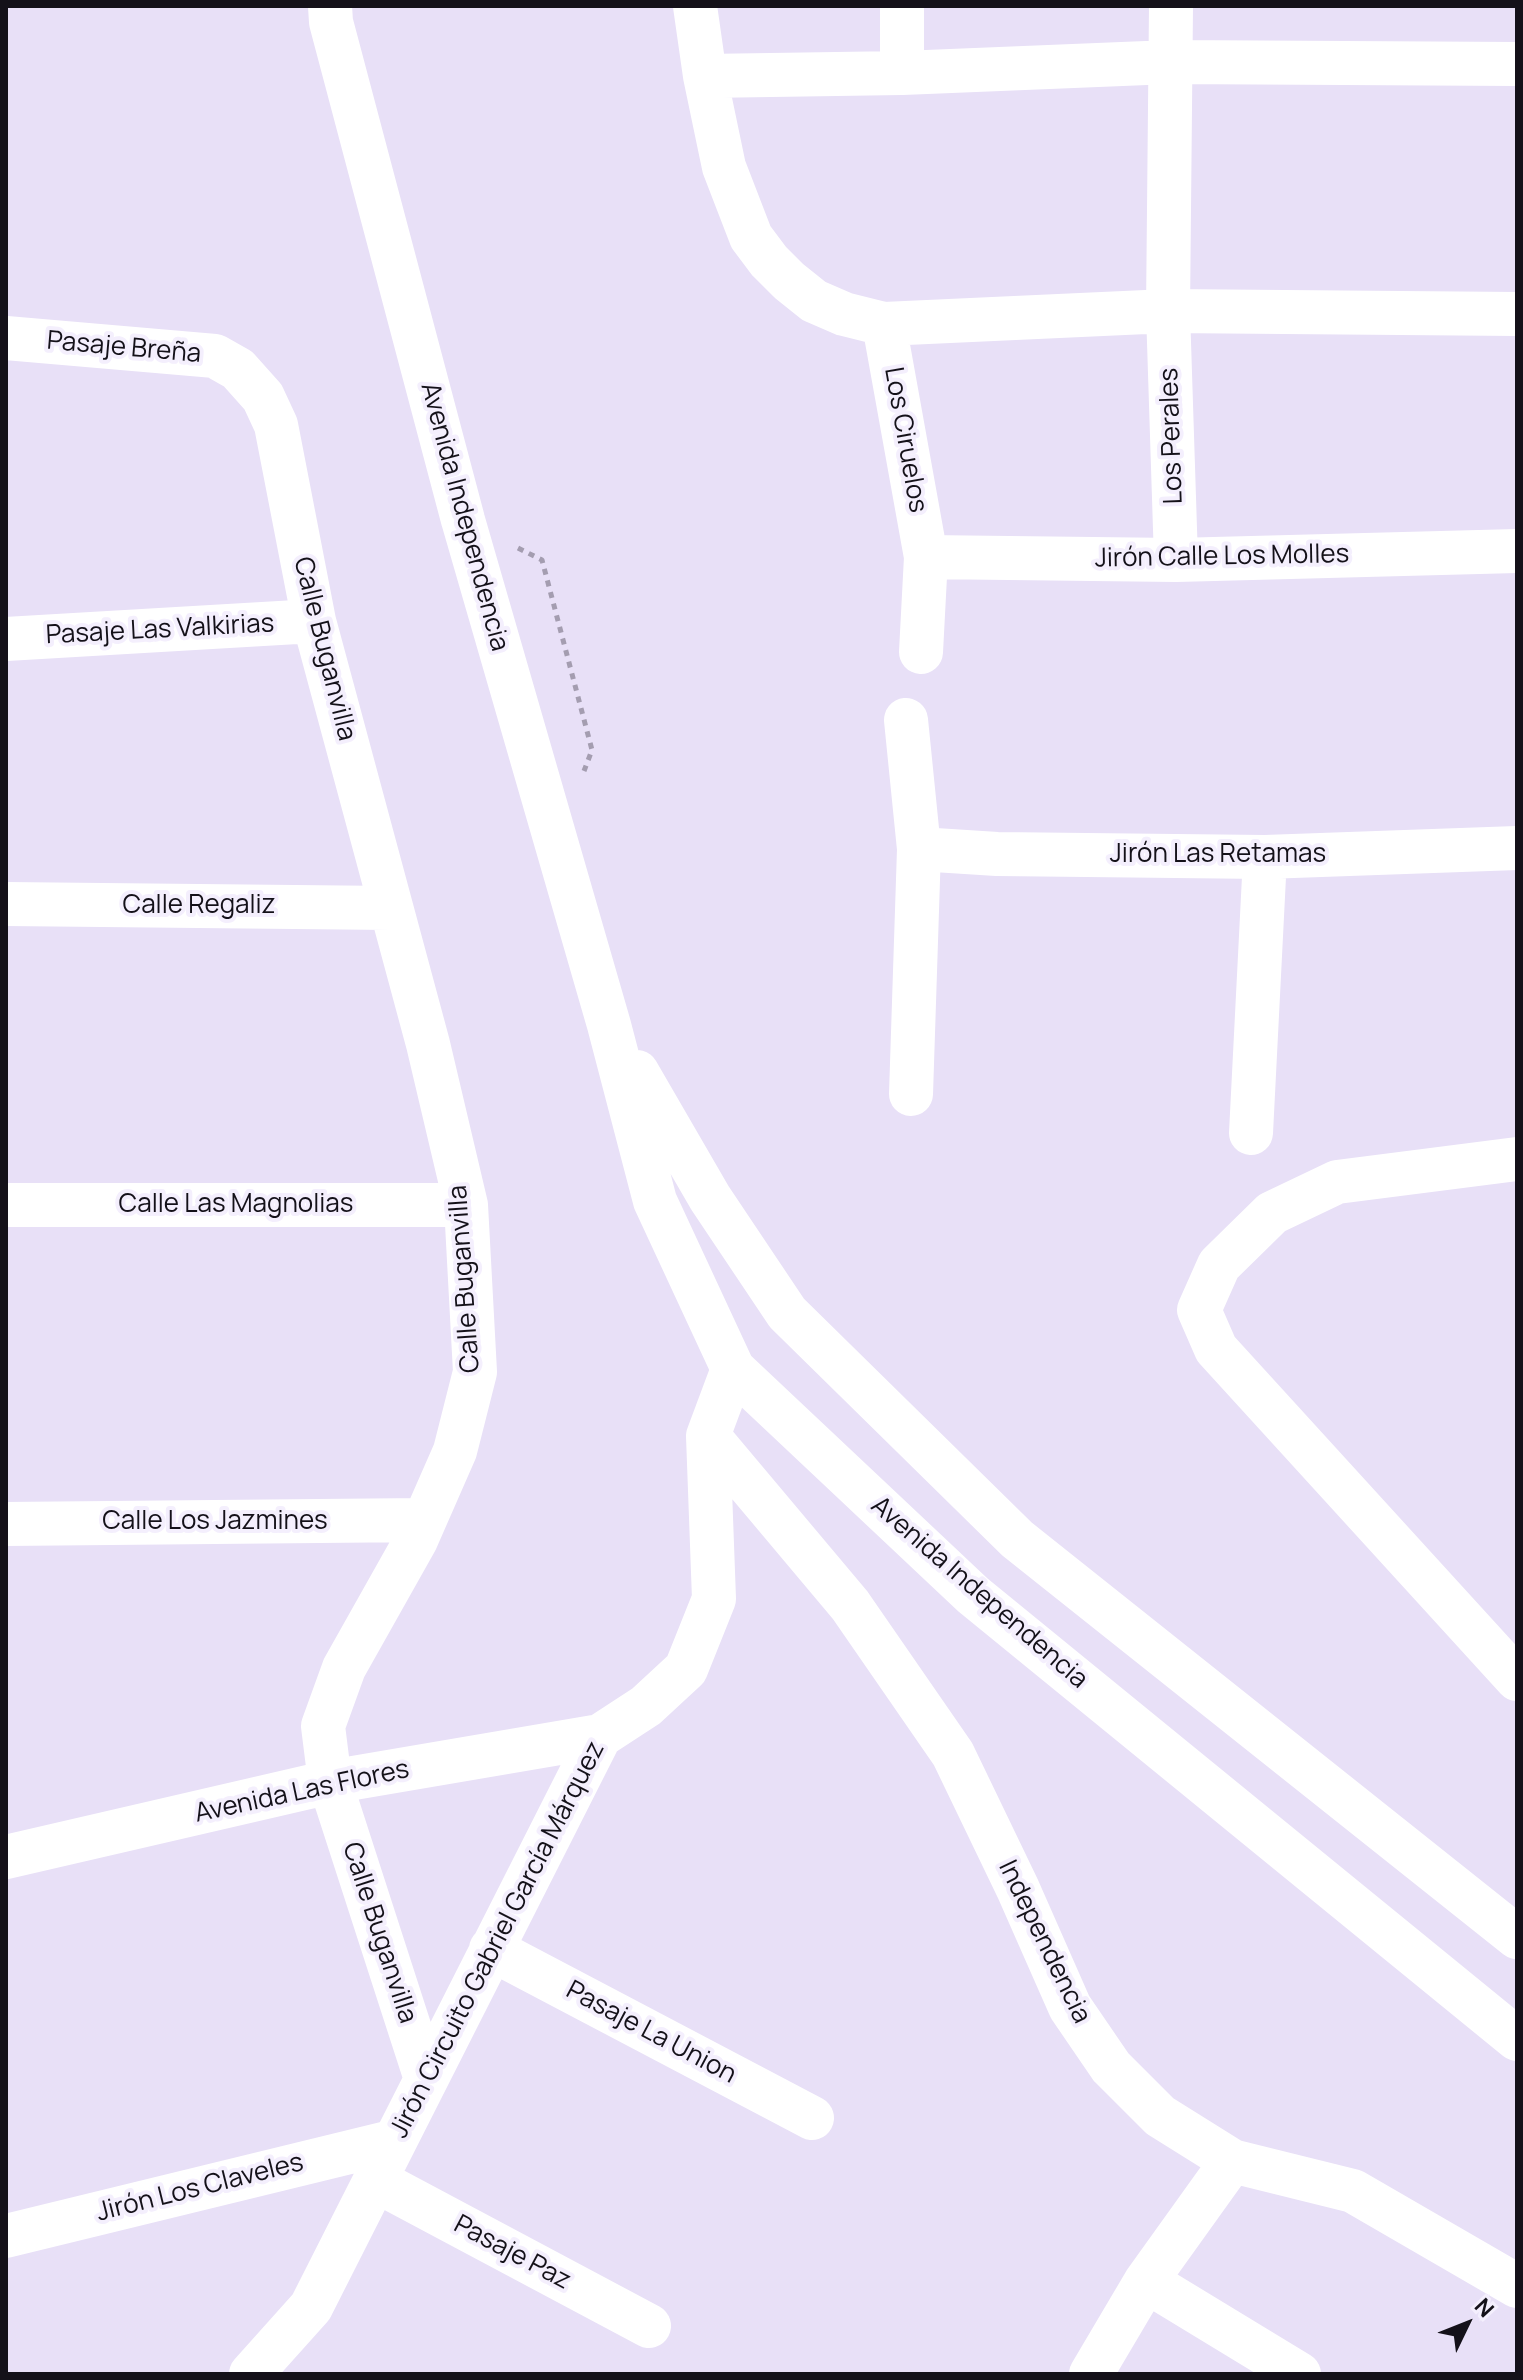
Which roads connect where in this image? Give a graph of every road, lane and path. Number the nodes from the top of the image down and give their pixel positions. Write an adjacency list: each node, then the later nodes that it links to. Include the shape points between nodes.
1 (330, 6): 26 (street, Avenida Independencia, via 463,520)
2 (695, 6): 8 (street)
3 (902, 6): 7 (street)
4 (1171, 6): 5 (street, Los Perales)
5 (1171, 62): 6 (street); 7 (street); 9 (street, Los Perales)
6 (1517, 64)
7 (902, 73): 8 (street)
8 (705, 76): 11 (street, via 724,167 751,237 814,301)
9 (1168, 311): 10 (street); 11 (street); 16 (street, Los Perales)
10 (1517, 314)
11 (884, 324): 15 (street, Los Ciruelos)
12 (6, 338): 13 (street, Pasaje Breña, via 180,351 215,356)
13 (238, 369): 17 (street, Calle Buganvilla, via 263,397 276,425)
14 (1517, 551): 16 (street, Jirón Calle Los Molles)
15 (926, 557): 16 (street, Jirón Calle Los Molles); 19 (street, Los Ciruelos)
16 (1176, 560)
17 (314, 621): 18 (street, Pasaje Las Valkirias); 25 (street, Calle Buganvilla)
18 (6, 639)
19 (921, 652)
20 (906, 720): 22 (street)
21 (1517, 848): 23 (street, Jirón Las Retamas)
22 (919, 849): 23 (street, Jirón Las Retamas); 27 (street)
23 (1265, 857): 28 (street)
24 (6, 904): 25 (street, Calle Regaliz)
25 (391, 908): 31 (street, Calle Buganvilla)
26 (609, 1025): 32 (street, Avenida Independencia, via 655,1201); 40 (street, Avenida Independencia, via 710,1198 787,1313 1017,1539)
27 (911, 1094)
28 (1251, 1133)
29 (1514, 1162): 36 (street, via 1337,1182 1272,1213 1219,1265 1199,1310 1216,1349)
30 (6, 1205): 31 (street, Calle Las Magnolias)
31 (466, 1205): 34 (street, Calle Buganvilla, via 475,1372 455,1451)
32 (733, 1369): 33 (street, Jirón Circuito Gabriel García Márquez); 42 (street, Avenida Independencia, via 973,1595)
33 (708, 1436): 37 (street, Jirón Circuito Gabriel García Márquez, via 714,1599 686,1669 646,1706); 46 (street, Independencia, via 850,1605 953,1754 1070,2007 1111,2067 1160,2116)
34 (423, 1520): 35 (street, Calle Los Jazmines); 38 (street, Calle Buganvilla, via 344,1668 323,1726)
35 (6, 1524)
36 (1517, 1679)
37 (600, 1736): 38 (street, Avenida Las Flores); 41 (street, Jirón Circuito Gabriel García Márquez)
38 (330, 1782): 39 (street, Avenida Las Flores); 43 (street, Calle Buganvilla)
39 (6, 1857)
40 (1517, 1937)
41 (491, 1949): 43 (street, Jirón Circuito Gabriel García Márquez); 44 (street, Pasaje La Union)
42 (1517, 2039)
43 (426, 2079): 45 (street, Jirón Circuito Gabriel García Márquez)
44 (812, 2118)
45 (395, 2141): 47 (street, Jirón Circuito Gabriel García Márquez); 48 (street, Jirón Los Claveles)
46 (1232, 2161): 49 (street); 50 (street, Independencia, via 1353,2191)
47 (375, 2180): 51 (street, Pasaje Paz); 52 (street, Jirón Circuito Gabriel García Márquez, via 311,2307)
48 (6, 2236)
49 (1146, 2281): 53 (street); 54 (street)
50 (1517, 2286)
51 (649, 2326)
52 (251, 2374)
53 (1091, 2374)
54 (1299, 2374)

